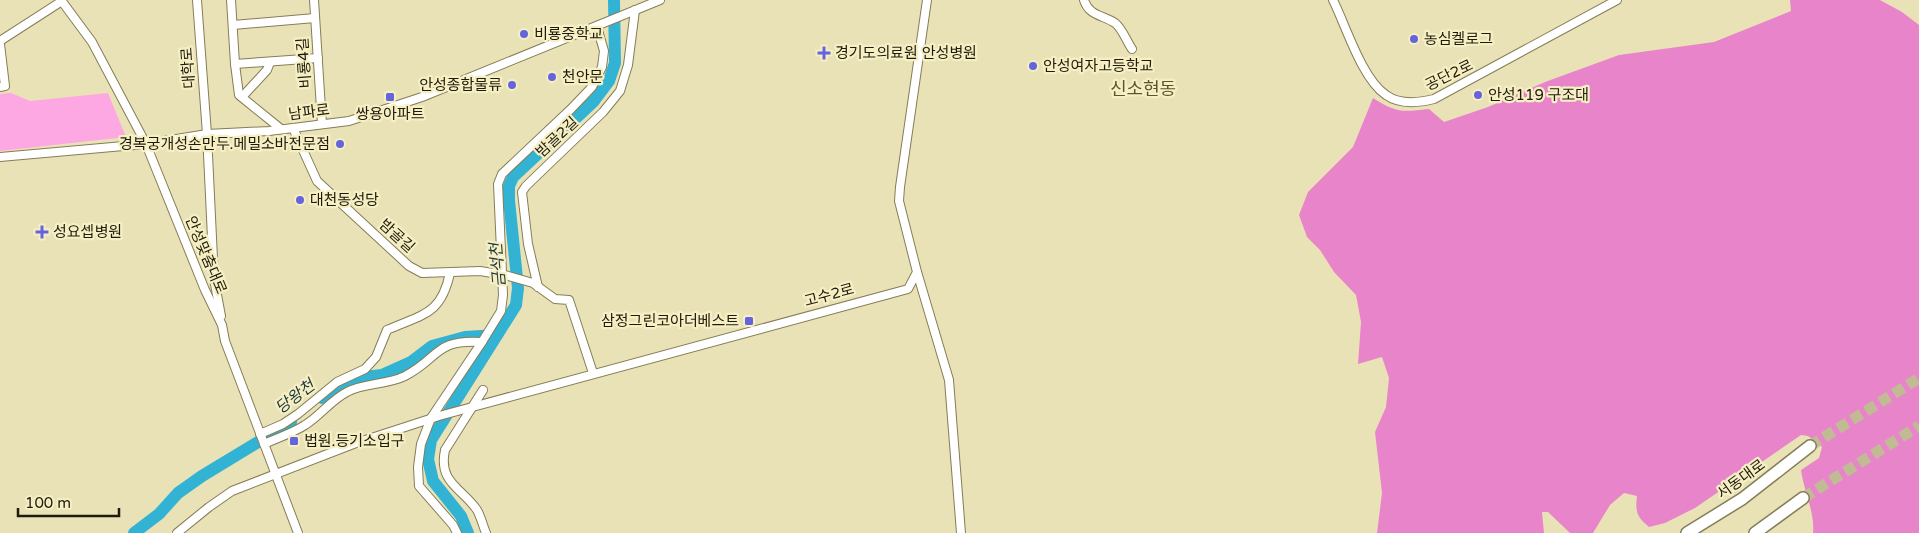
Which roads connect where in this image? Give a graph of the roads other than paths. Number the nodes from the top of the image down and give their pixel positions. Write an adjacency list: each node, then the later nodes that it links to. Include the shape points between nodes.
1 (197, 0): 25 (street, 대학로)
2 (231, 0): 13 (street)
3 (314, 0): 12 (street, 비룡4길)
4 (637, 0): 11 (street)
5 (660, 0): 11 (street)
6 (927, 0): 28 (street, via 899,202)
7 (1084, 0): 16 (street, via 1096,16 1115,23)
8 (1333, 0): 9 (street, 공단2로, via 1374,84 1386,95 1418,103 1434,99)
9 (1617, 0)
10 (61, 1): 15 (street); 26 (street, 안성맞춤대로, via 92,42)
11 (634, 11): 14 (street, 남파로); 31 (street, 밤골2길, via 628,65 620,91 604,112 522,192)
12 (315, 18): 13 (street); 17 (street, 비룡4길)
13 (233, 24): 19 (street)
14 (597, 27): 22 (street, 남파로, via 382,111 348,121); 30 (street, via 604,51 602,67 592,87 502,174 498,184)
15 (0, 42): 20 (street, via 5,86)
16 (1132, 50)
17 (318, 58): 18 (street); 22 (street, 비룡4길)
18 (270, 62): 19 (street); 21 (street, via 267,70)
19 (235, 64): 21 (street, via 239,95)
20 (0, 87)
21 (242, 97): 24 (street)
22 (322, 124): 23 (street, 남파로)
23 (293, 128): 24 (street, 남파로); 29 (street, 밤골길, via 317,180 360,221 409,266 422,273)
24 (281, 129): 25 (street, 남파로)
25 (207, 134): 26 (street, 남파로); 32 (street, 대학로, via 214,279)
26 (146, 144): 27 (street, 남파로); 32 (street, 안성맞춤대로)
27 (0, 157)
28 (918, 272): 34 (street, 고수2로, via 908,288); 47 (street, via 949,380)
29 (450, 273): 30 (street, 밤골길, via 480,270); 38 (street, via 446,291 433,310 387,330 376,357 365,369 337,382 298,414)
30 (504, 275): 31 (street, 밤골길); 33 (street, via 501,311)
31 (535, 285): 34 (street, 밤골길, via 555,299 569,300)
32 (222, 325): 38 (street, 안성맞춤대로)
33 (483, 341): 37 (street); 39 (street, via 450,344 405,376 348,391 305,425)
34 (593, 373): 36 (street, 고수2로)
35 (483, 390): 36 (street)
36 (470, 408): 37 (street, 고수2로); 46 (street, via 445,450 445,474 478,511)
37 (435, 417): 41 (street, 고수2로, via 356,443); 45 (street, via 421,444 419,486)
38 (260, 434): 39 (street, 안성맞춤대로)
39 (264, 444): 41 (street, 안성맞춤대로)
40 (1810, 446): 48 (highway, 서동대로, via 1742,499)
41 (276, 475): 43 (street, 고수2로, via 232,491); 44 (street, 안성맞춤대로)
42 (1803, 498): 49 (highway)
43 (177, 533)
44 (298, 533)
45 (457, 533)
46 (486, 533)
47 (961, 533)
48 (1687, 533)
49 (1755, 533)

